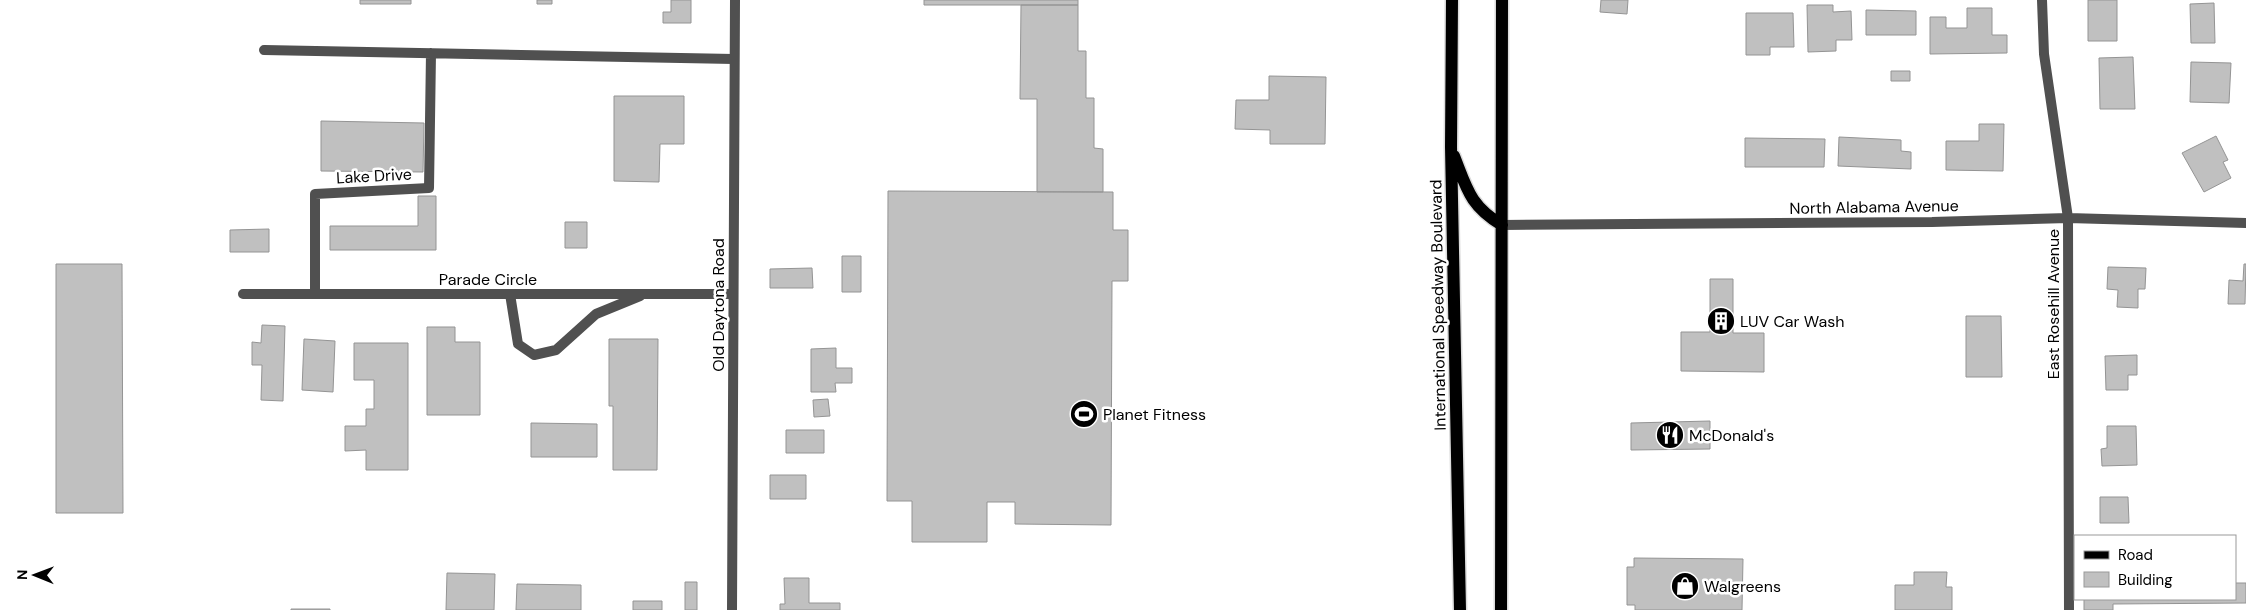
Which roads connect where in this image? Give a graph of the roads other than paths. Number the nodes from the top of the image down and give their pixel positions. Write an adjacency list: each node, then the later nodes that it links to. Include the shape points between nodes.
1 (735, 0): 7 (street, Old Daytona Road)
2 (1452, 0): 8 (main road, International Speedway Boulevard)
3 (1502, 0): 11 (main road)
4 (2042, 0): 9 (street, East Rosehill Avenue, via 2044,54)
5 (264, 50): 6 (street)
6 (431, 53): 7 (street); 13 (street, Lake Drive, via 430,188 315,194)
7 (734, 58): 16 (street, Old Daytona Road)
8 (1451, 147): 11 (main road, via 1468,193 1484,214); 18 (main road, International Speedway Boulevard)
9 (2068, 218): 10 (street, North Alabama Avenue); 11 (street, North Alabama Avenue); 20 (street, East Rosehill Avenue)
10 (2246, 223)
11 (1502, 225): 19 (main road)
12 (243, 294): 13 (street, Parade Circle)
13 (315, 294): 14 (street, Parade Circle)
14 (510, 294): 15 (street, Parade Circle); 15 (street, via 518,344 534,355 556,350 596,314)
15 (645, 294): 16 (street, Parade Circle)
16 (733, 294): 17 (street, Old Daytona Road)
17 (732, 610)
18 (1460, 610)
19 (1501, 610)
20 (2069, 610)

